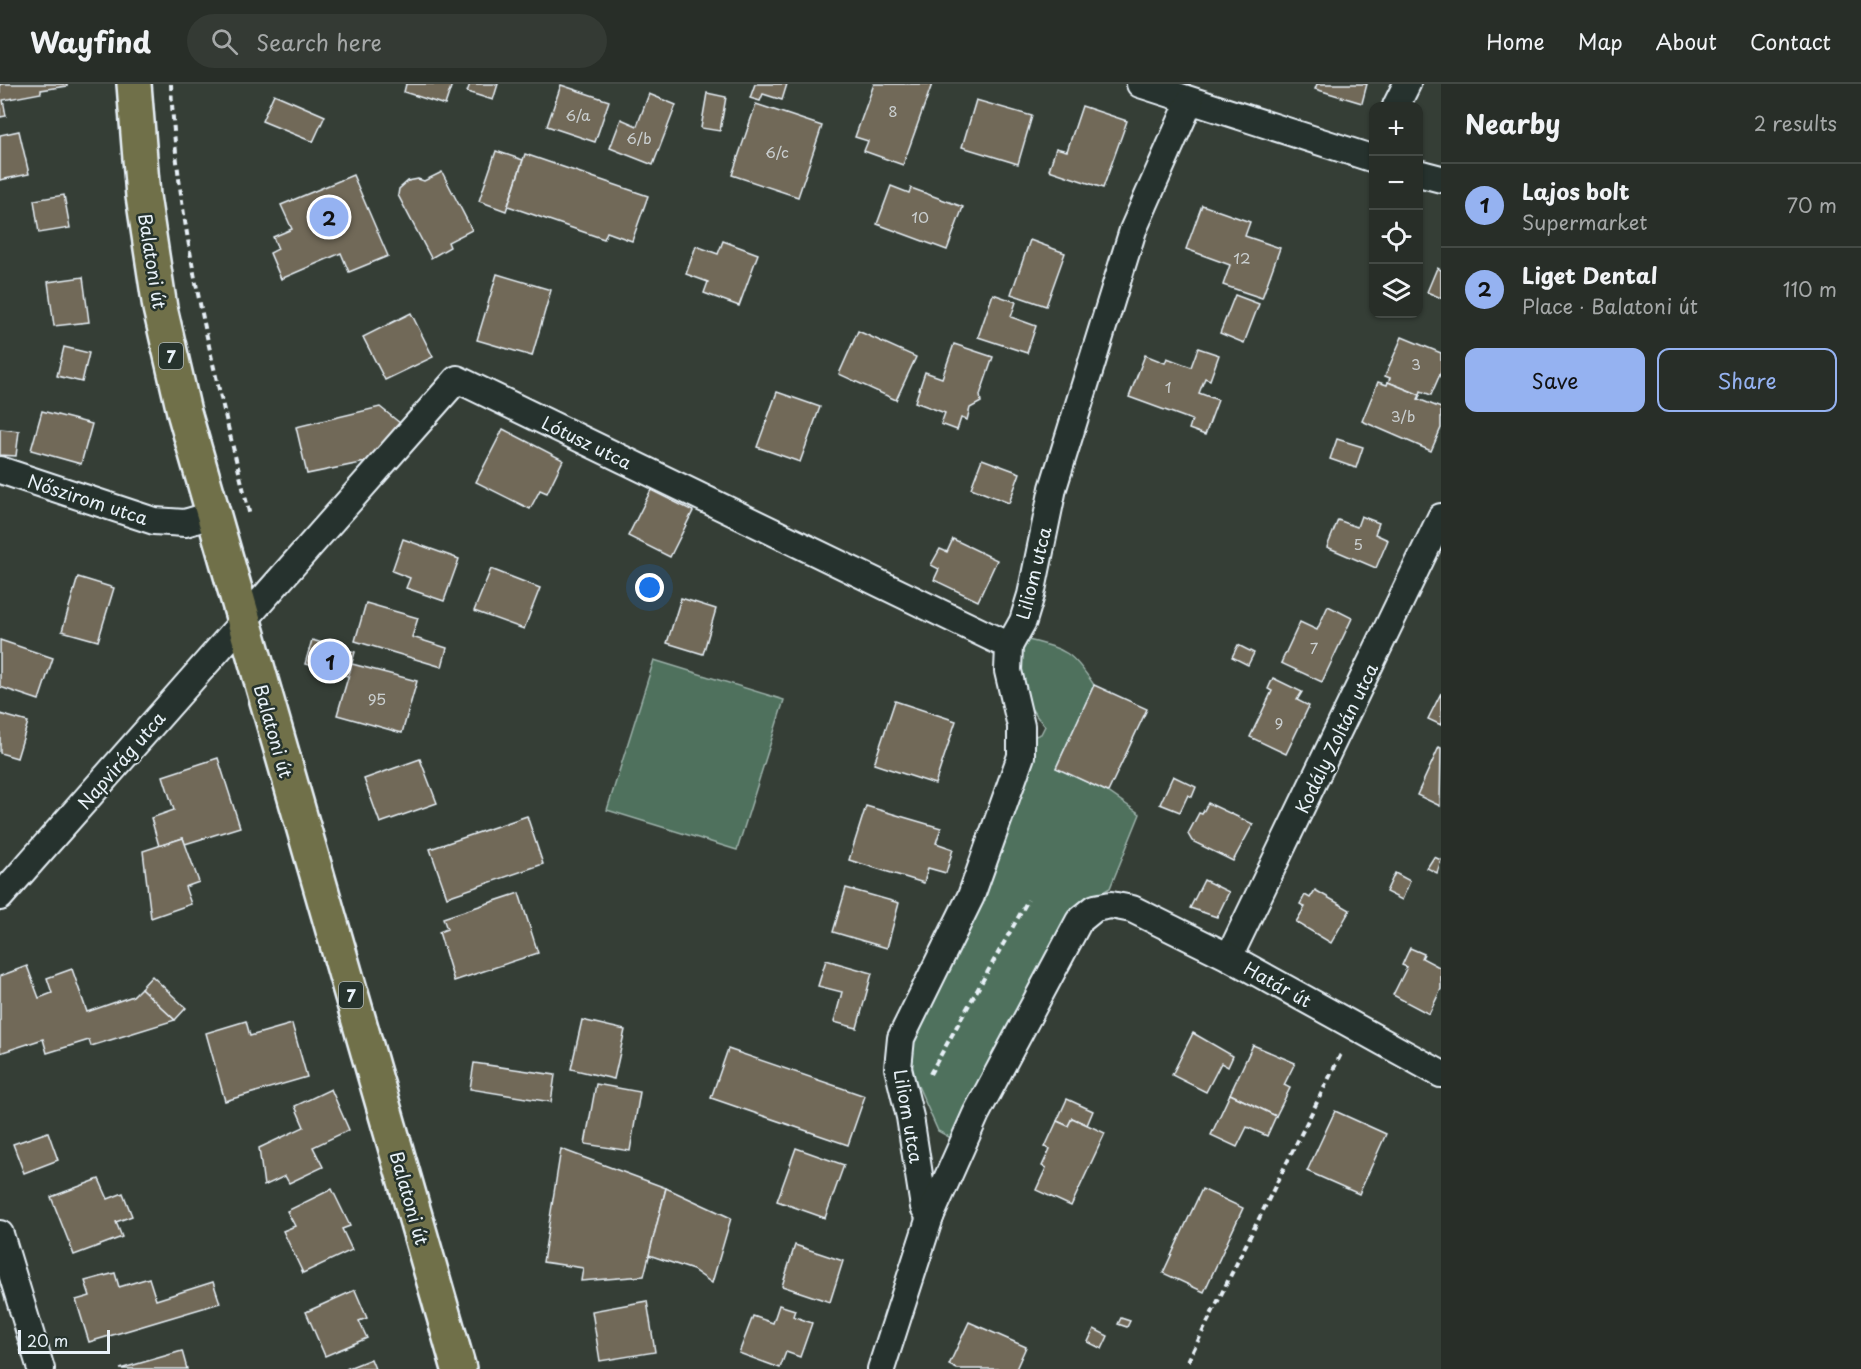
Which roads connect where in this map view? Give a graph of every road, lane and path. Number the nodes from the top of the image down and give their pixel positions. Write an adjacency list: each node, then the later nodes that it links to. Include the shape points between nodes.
1 (134, 84): 11 (main road, Balatoni út / 7, via 143,196 160,308)
2 (171, 84): 13 (path, via 187,237 204,327)
3 (1140, 84): 5 (street)
4 (1407, 84): 6 (street)
5 (1190, 100): 7 (street); 15 (street, Liliom utca, via 1133,231 1053,488 1031,595)
6 (1398, 102)
7 (1369, 157)
8 (1423, 174): 9 (street)
9 (1441, 179)
10 (0, 470): 11 (street, Nőszirom utca, via 154,520 185,523)
11 (212, 515): 14 (main road, Balatoni út / 7)
12 (1441, 517): 19 (street, Kodály Zoltán utca)
13 (252, 523)
14 (243, 622): 15 (street, Lótusz utca, via 457,379); 16 (street, Napvirág utca); 27 (main road, Balatoni út / 7)
15 (1009, 646): 22 (street, Liliom utca, via 1008,672 1021,726 1021,756 971,896 901,1038 898,1068)
16 (0, 897)
17 (1028, 900): 22 (path)
18 (1111, 905): 19 (street, Határ út, via 1132,909); 23 (street, Liliom utca, via 1095,908 1079,921 976,1114)
19 (1229, 957): 20 (street, Határ út)
20 (1355, 1027): 21 (street, Határ út); 25 (path)
21 (1441, 1074)
22 (910, 1117): 23 (street, Liliom utca, via 924,1207)
23 (930, 1216): 28 (street, Liliom utca)
24 (0, 1234): 26 (street)
25 (1188, 1361)
26 (42, 1369)
27 (459, 1369)
28 (881, 1369)

